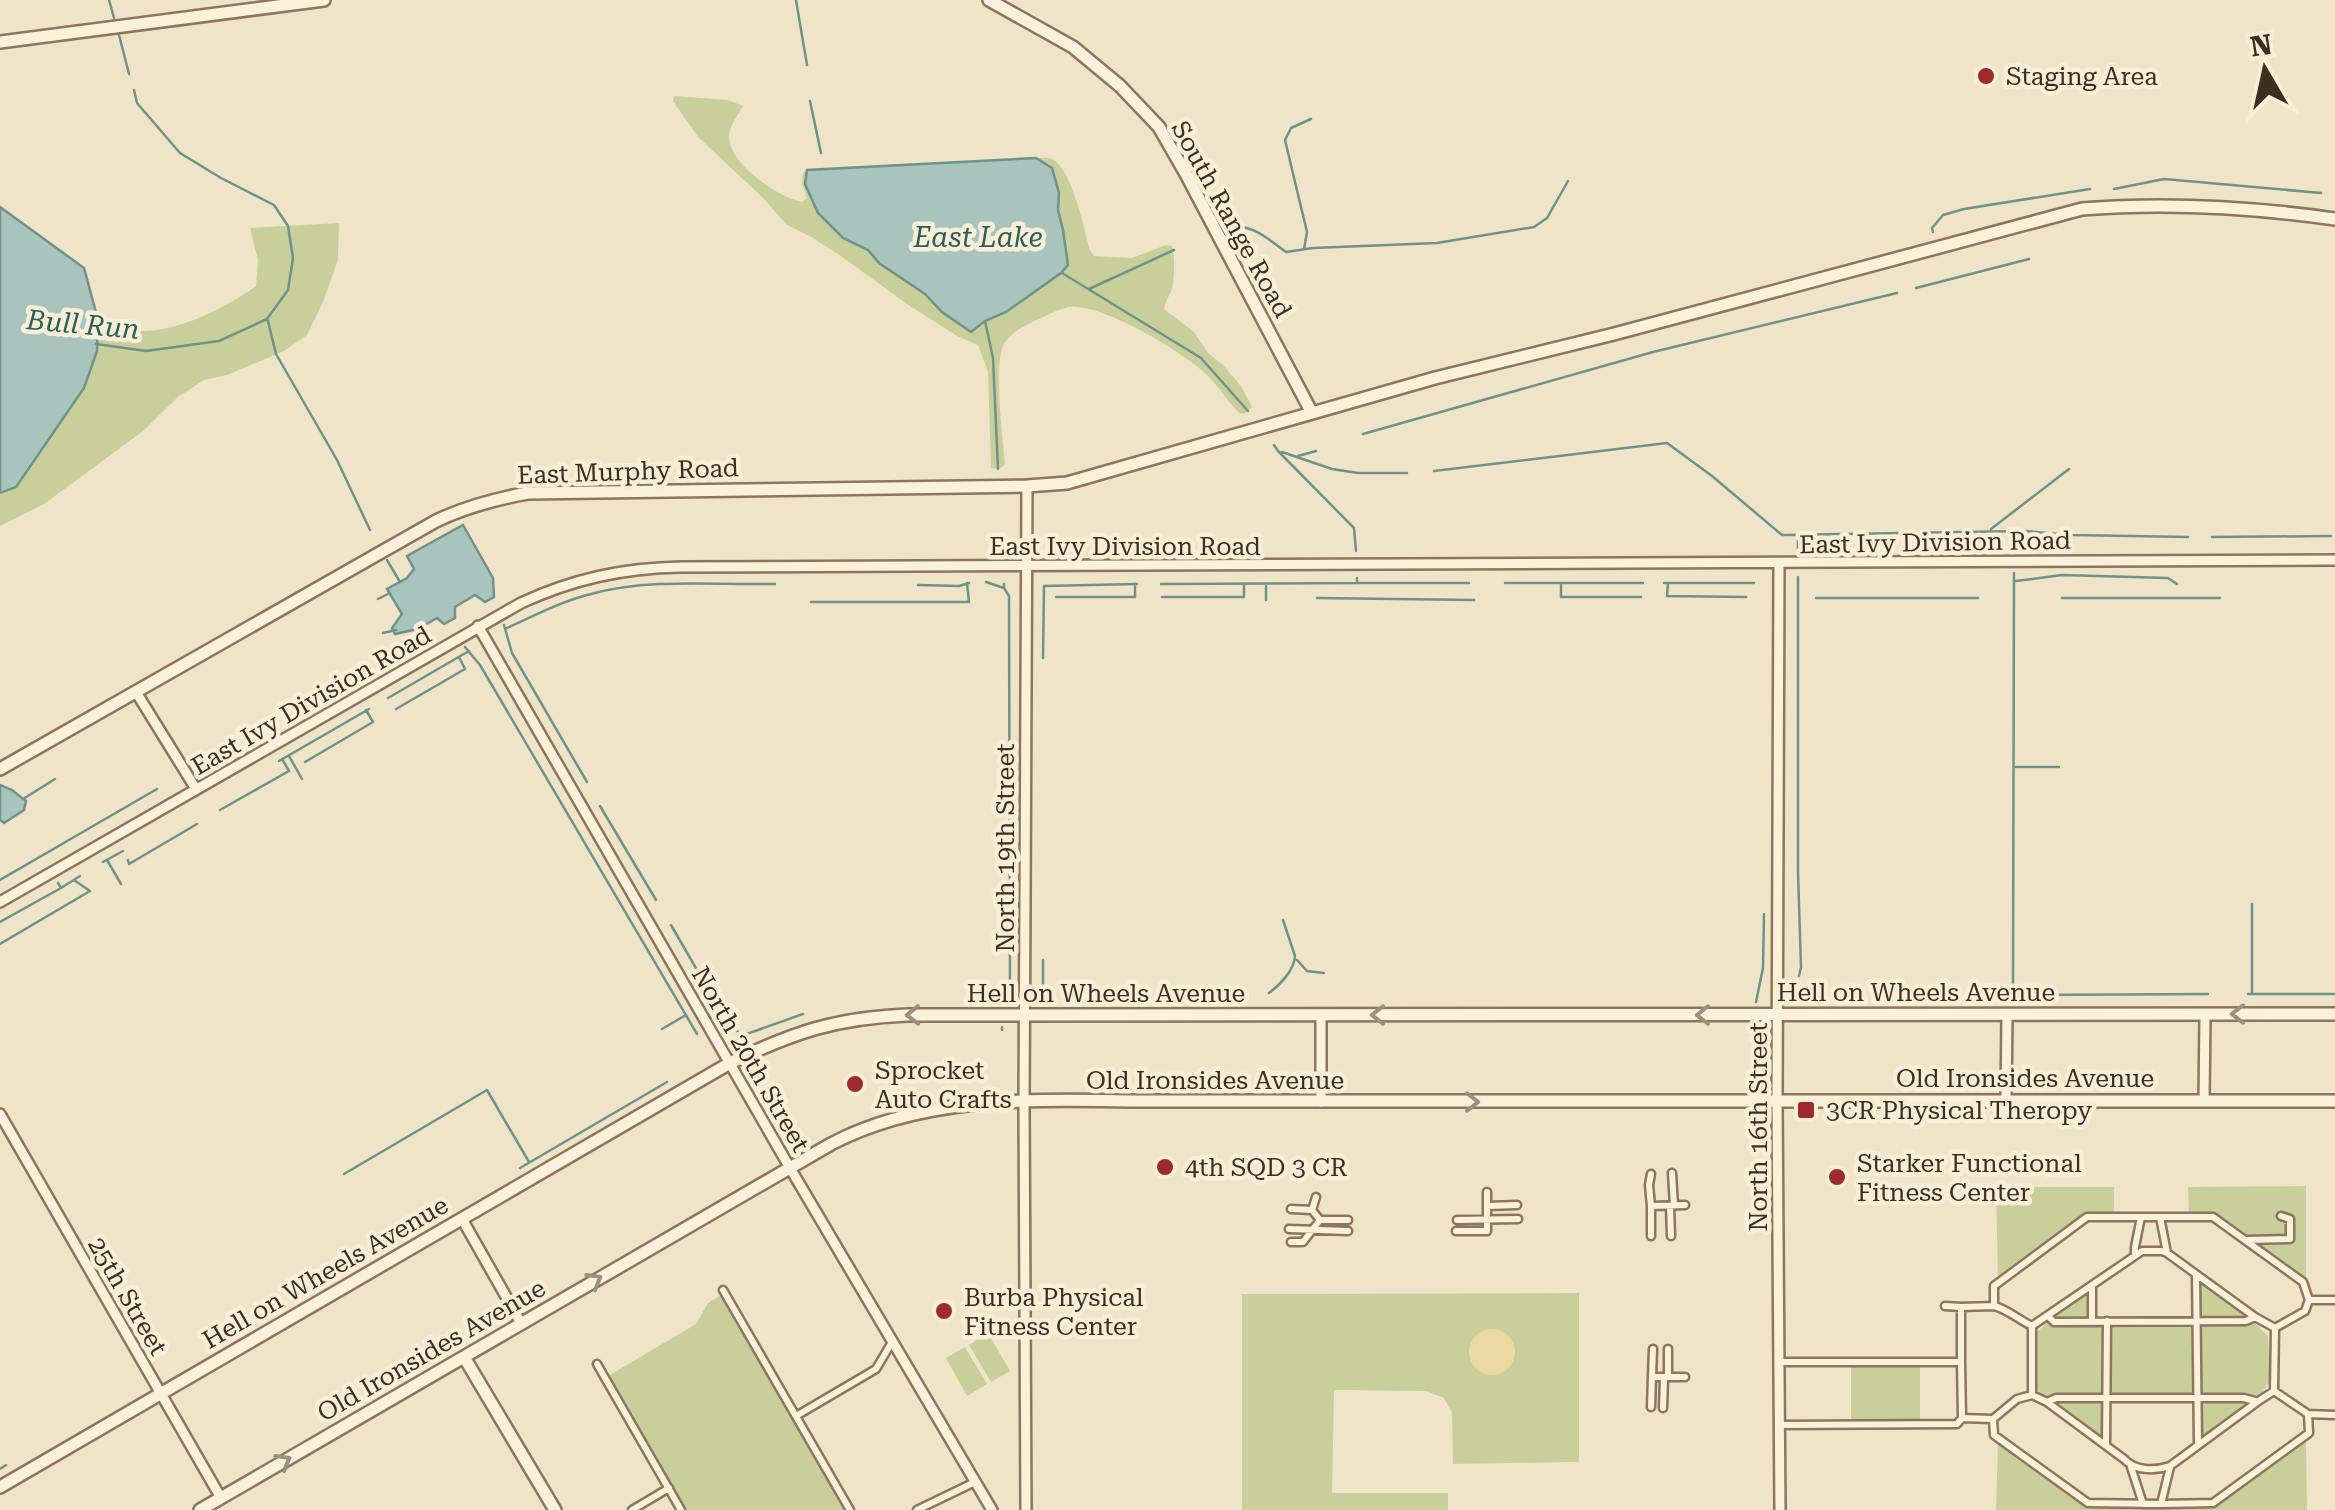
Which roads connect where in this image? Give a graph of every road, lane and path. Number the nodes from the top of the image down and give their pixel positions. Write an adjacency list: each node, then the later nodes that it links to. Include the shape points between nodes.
1 (324, 0): 3 (street)
2 (989, 0): 5 (street, South Range Road, via 1073,47 1158,127)
3 (0, 42)
4 (2335, 219): 5 (street, East Murphy Road, via 2180,204 2082,209)
5 (1312, 413): 6 (street, East Murphy Road, via 1067,483)
6 (1027, 486): 9 (street, North 19th Street); 11 (street, East Murphy Road, via 528,493 496,499 436,522)
7 (2335, 560): 8 (street, East Ivy Division Road)
8 (1779, 564): 9 (street, East Ivy Division Road); 15 (street, North 16th Street)
9 (1026, 566): 10 (street, East Ivy Division Road, via 626,570 546,591); 20 (street, North 19th Street)
10 (478, 626): 13 (street, East Ivy Division Road); 21 (street, North 20th Street)
11 (136, 692): 12 (street, East Murphy Road); 13 (street)
12 (0, 769)
13 (196, 789): 14 (street, East Ivy Division Road)
14 (0, 902)
15 (1778, 1014): 16 (street, Hell on Wheels Avenue); 19 (street, Hell on Wheels Avenue, one-way to 19); 22 (street, North 16th Street)
16 (2007, 1014): 17 (street, Hell on Wheels Avenue); 23 (street)
17 (2205, 1014): 18 (street, Hell on Wheels Avenue, one-way to 17); 24 (street)
18 (2335, 1014)
19 (1322, 1015): 20 (street, Hell on Wheels Avenue); 27 (street)
20 (1025, 1016): 21 (street, Hell on Wheels Avenue, one-way to 21, via 847,1020 787,1036); 26 (street, North 19th Street)
21 (730, 1063): 29 (street, North 20th Street); 44 (street, Hell on Wheels Avenue)
22 (1777, 1101): 23 (street, Old Ironsides Avenue); 27 (street, Old Ironsides Avenue, one-way to 22); 80 (street, North 16th Street)
23 (2006, 1101): 24 (street, Old Ironsides Avenue)
24 (2204, 1101): 25 (street, Old Ironsides Avenue)
25 (2335, 1101)
26 (1024, 1102): 27 (street, Old Ironsides Avenue); 29 (street, Old Ironsides Avenue, via 950,1106 895,1118); 117 (street, North 19th Street)
27 (1321, 1102)
28 (0, 1114): 87 (street, 25th Street)
29 (790, 1168): 73 (street, Old Ironsides Avenue, one-way to 29); 76 (street, North 20th Street)
30 (1672, 1173): 38 (street)
31 (1651, 1174): 37 (street)
32 (1487, 1192): 36 (street)
33 (1316, 1196): 40 (street)
34 (1517, 1205): 36 (street)
35 (1685, 1205): 38 (street)
36 (1487, 1206): 49 (street)
37 (1651, 1206): 38 (street); 54 (street)
38 (1672, 1206): 55 (street)
39 (1292, 1210): 40 (street)
40 (1312, 1210): 46 (street)
41 (2281, 1216): 56 (street, via 2290,1219 2290,1240)
42 (2140, 1217): 43 (street); 59 (street); 66 (street, via 2087,1217 1994,1286)
43 (2160, 1217): 56 (street, via 2212,1217); 58 (street)
44 (462, 1219): 73 (street); 87 (street, Hell on Wheels Avenue)
45 (1518, 1219): 49 (street)
46 (1320, 1220): 47 (street); 51 (street)
47 (1348, 1220)
48 (1456, 1220): 49 (street)
49 (1487, 1220): 53 (street, via 1488,1231)
50 (1289, 1229): 51 (street)
51 (1313, 1229): 52 (street); 57 (street, via 1303,1242)
52 (1348, 1231)
53 (1456, 1232)
54 (1651, 1236)
55 (1671, 1236)
56 (2244, 1240): 63 (street, via 2303,1282)
57 (1291, 1242)
58 (2167, 1253): 59 (street); 60 (street)
59 (2136, 1255): 61 (street)
60 (2196, 1275): 69 (street); 72 (street)
61 (2092, 1286): 68 (street); 70 (street)
62 (723, 1290): 97 (street)
63 (2309, 1300): 64 (street); 75 (street, via 2306,1311)
64 (2335, 1300)
65 (1945, 1306): 67 (street)
66 (1994, 1306): 67 (street); 74 (street)
67 (1961, 1307): 81 (street)
68 (2048, 1316): 70 (street, via 2054,1322); 74 (street)
69 (2256, 1317): 72 (street); 75 (street)
70 (2092, 1321): 71 (street)
71 (2107, 1321): 72 (street); 89 (street)
72 (2196, 1321): 90 (street)
73 (521, 1323): 79 (street, Old Ironsides Avenue)
74 (2032, 1326): 88 (street)
75 (2275, 1328): 86 (street)
76 (892, 1342): 97 (street, via 876,1370); 105 (street, North 20th Street)
77 (1653, 1349): 83 (street)
78 (1668, 1349): 84 (street)
79 (464, 1357): 108 (street, Old Ironsides Avenue, one-way to 79); 111 (street)
80 (1780, 1362): 81 (street); 100 (street, North 16th Street)
81 (1961, 1362): 98 (street)
82 (596, 1364): 107 (street)
83 (1652, 1377): 84 (street); 93 (street)
84 (1666, 1377): 85 (street); 94 (street)
85 (1686, 1378)
86 (2274, 1391): 92 (street); 95 (street)
87 (161, 1393): 106 (street, Hell on Wheels Avenue); 108 (street, 25th Street)
88 (2032, 1395): 91 (street); 99 (street)
89 (2106, 1398): 90 (street); 91 (street); 102 (street)
90 (2196, 1398): 92 (street); 101 (street)
91 (2047, 1402): 102 (street)
92 (2256, 1402): 101 (street)
93 (1651, 1407)
94 (1663, 1408)
95 (2308, 1414): 96 (street); 109 (street, via 2309,1433 2212,1503)
96 (2335, 1414)
97 (796, 1416): 114 (street)
98 (1962, 1418): 99 (street); 100 (street, via 1923,1426)
99 (1993, 1419): 109 (street, via 1994,1435 2088,1503)
100 (1780, 1425): 118 (street, North 16th Street)
101 (2198, 1444): 104 (street)
102 (2106, 1445): 103 (street)
103 (2130, 1466): 104 (street); 109 (street)
104 (2170, 1466): 109 (street)
105 (975, 1482): 115 (street); 116 (street, North 20th Street)
106 (0, 1487)
107 (669, 1488): 112 (street); 113 (street)
108 (221, 1498): 110 (street, Old Ironsides Avenue)
109 (2152, 1506)
110 (200, 1510)
111 (555, 1510)
112 (632, 1510)
113 (682, 1510)
114 (850, 1510)
115 (917, 1510)
116 (992, 1510)
117 (1026, 1510)
118 (1780, 1510)

